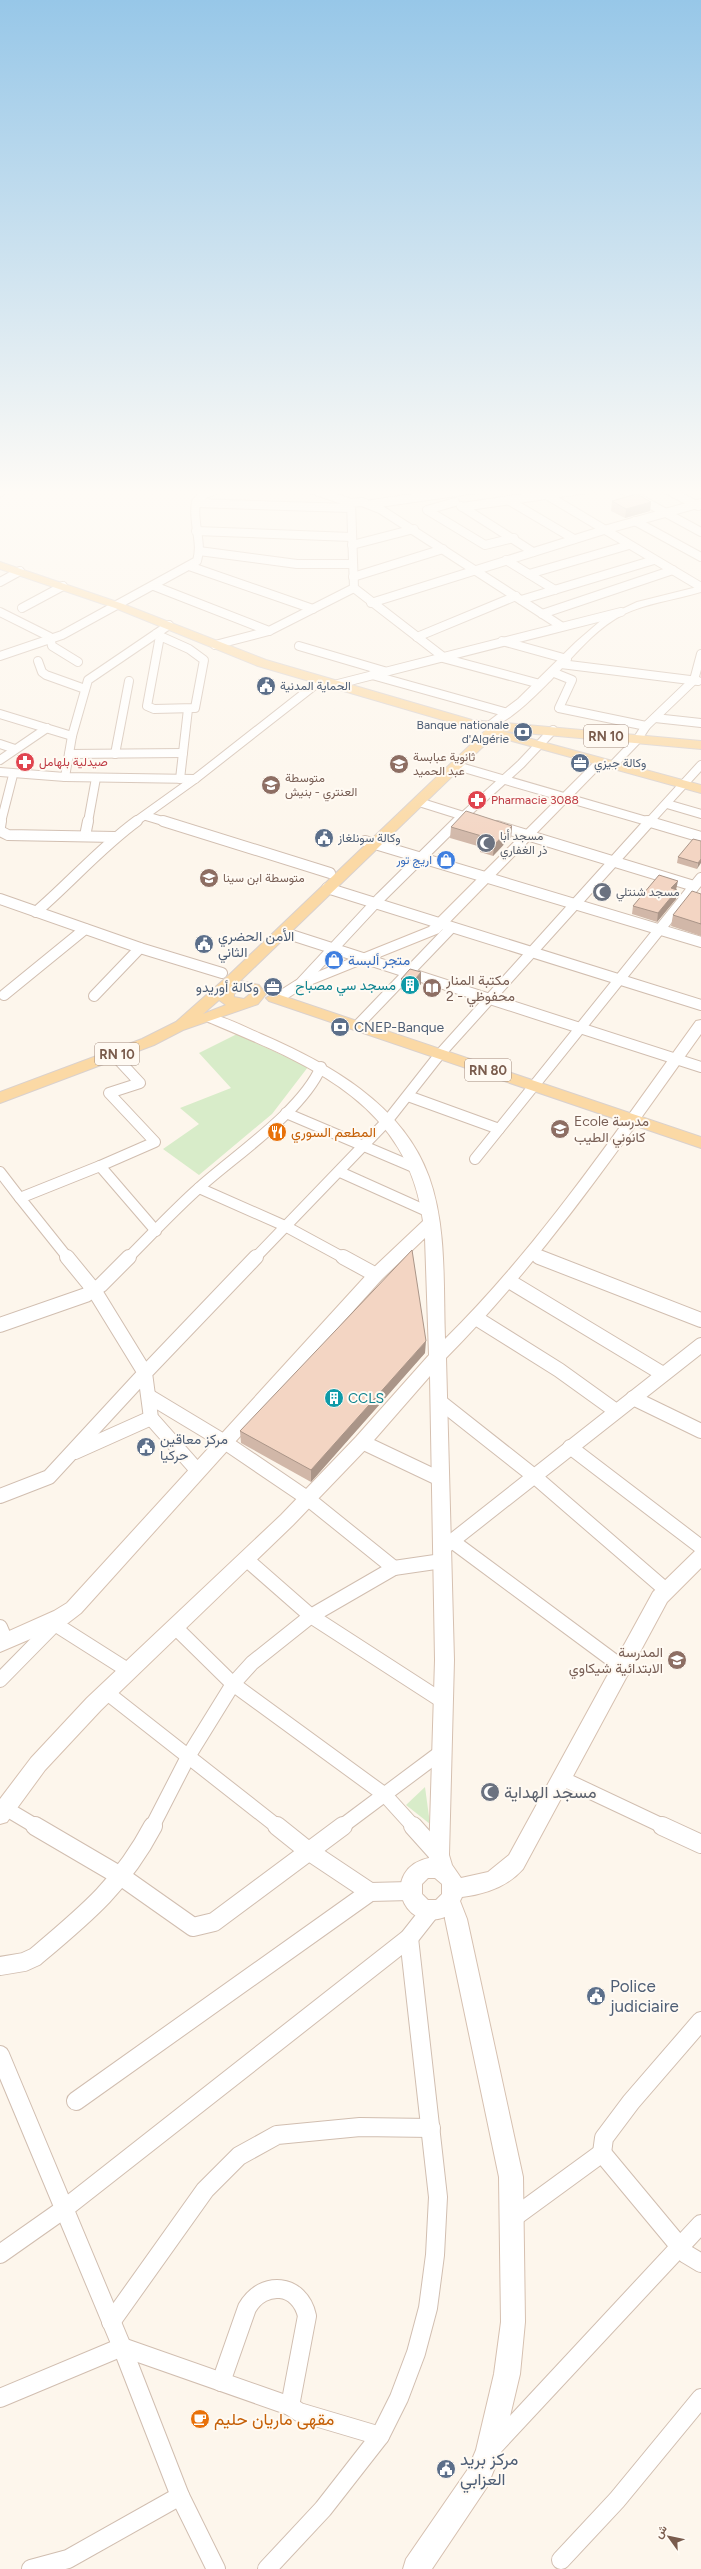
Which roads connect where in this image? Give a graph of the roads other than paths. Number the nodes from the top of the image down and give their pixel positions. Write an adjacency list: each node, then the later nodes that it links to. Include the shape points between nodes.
1 (115, 608): 18 (street, via 62,635)
2 (124, 608): 14 (main road)
3 (210, 608): 16 (street)
4 (309, 608): 10 (street)
5 (378, 608): 19 (street)
6 (493, 608): 19 (street)
7 (533, 608): 13 (street)
8 (560, 608): 13 (street)
9 (635, 608): 12 (street)
10 (312, 609): 16 (street)
11 (0, 612): 18 (street)
12 (621, 612): 15 (street); 27 (street, via 600,626)
13 (542, 614): 15 (street)
14 (169, 625): 17 (street); 21 (main road)
15 (561, 626): 20 (street)
16 (269, 631): 21 (street)
17 (158, 635): 37 (street, via 90,678); 38 (street, via 204,660 197,706); 38 (street, via 147,706 154,709)
18 (50, 637): 24 (street); 28 (street, via 52,646)
19 (418, 637): 25 (street)
20 (501, 641): 25 (street); 27 (street)
21 (215, 645): 34 (main road)
22 (299, 646): 29 (street)
23 (701, 654): 32 (street)
24 (0, 656)
25 (440, 656): 29 (street); 35 (street)
26 (38, 661): 37 (street, via 46,676)
27 (564, 661): 30 (street); 32 (street)
28 (78, 662)
29 (386, 671): 31 (street)
30 (552, 672): 35 (street); 44 (street, via 572,680 559,708)
31 (372, 675): 36 (street); 39 (street)
32 (698, 675): 41 (street)
33 (129, 681): 55 (street)
34 (320, 681): 36 (main road); 66 (street)
35 (540, 684): 39 (street)
36 (334, 685): 43 (main road)
37 (85, 688): 47 (street)
38 (188, 709): 53 (street)
39 (508, 713): 43 (street)
40 (0, 714): 45 (street)
41 (655, 718): 42 (street); 44 (street)
42 (701, 723)
43 (491, 726): 46 (main road, RN 10); 50 (main road, RN 10); 60 (main road, RN 10); 83 (main road, RN 10)
44 (646, 726): 48 (street)
45 (46, 728): 47 (street); 52 (street)
46 (553, 730): 48 (main road, RN 10); 50 (street)
47 (72, 736): 54 (street)
48 (637, 740): 51 (main road, RN 10); 58 (street)
49 (0, 744): 52 (street)
50 (541, 745): 57 (main road, RN 10); 67 (street)
51 (701, 745)
52 (16, 749): 56 (street)
53 (183, 753): 55 (street); 65 (street)
54 (69, 754): 55 (street); 63 (street)
55 (115, 754)
56 (0, 760)
57 (600, 762): 58 (main road, RN 10); 70 (street)
58 (613, 765): 68 (main road, RN 10)
59 (701, 765): 68 (street)
60 (457, 766): 67 (street); 71 (main road, RN 10)
61 (0, 772): 62 (street)
62 (13, 775): 63 (street); 77 (street)
63 (65, 777): 64 (street)
64 (96, 778): 65 (street); 80 (street)
65 (180, 779): 66 (street)
66 (195, 779): 74 (street)
67 (504, 780): 70 (street); 75 (street)
68 (684, 784): 69 (main road, RN 10); 72 (street)
69 (701, 789)
70 (566, 797): 76 (street); 79 (street)
71 (419, 802): 75 (street); 83 (main road, RN 10)
72 (667, 804): 73 (street); 76 (street)
73 (701, 814)
74 (146, 816): 81 (street); 86 (street)
75 (464, 816): 79 (street); 84 (street)
76 (650, 822): 82 (street); 85 (street)
77 (0, 827)
78 (0, 831): 80 (street, via 8,835)
79 (530, 835): 85 (street); 87 (street)
80 (85, 836): 81 (street)
81 (115, 837): 94 (street, via 71,882)
82 (701, 837)
83 (370, 842): 84 (street); 86 (main road, RN 10); 90 (main road, RN 10)
84 (421, 858): 87 (street); 92 (street)
85 (615, 861): 89 (street); 93 (street)
86 (330, 873): 107 (main road, RN 10)
87 (488, 878): 93 (street); 95 (street)
88 (701, 878): 89 (street)
89 (694, 886): 97 (street)
90 (327, 888): 92 (street); 98 (main road, RN 10)
91 (0, 899): 94 (street)
92 (375, 904): 95 (street); 101 (street)
93 (575, 905): 97 (street); 102 (street)
94 (36, 912): 96 (street)
95 (446, 926): 102 (street); 103 (street); 104 (street)
96 (85, 929): 100 (street); 108 (street)
97 (658, 929): 99 (street); 105 (street)
98 (282, 932): 101 (street); 107 (main road, RN 10)
99 (701, 942)
100 (140, 948): 107 (street); 109 (street)
101 (332, 949): 103 (street); 106 (street)
102 (532, 951): 105 (street); 111 (street)
103 (364, 958): 104 (street); 106 (street)
104 (408, 973): 111 (street); 115 (street)
105 (618, 979): 112 (street); 117 (street)
106 (300, 984): 110 (street)
107 (233, 986): 110 (main road, RN 80); 113 (main road); 116 (main road, RN 10); 124 (main road, RN 10, via 177,1013 148,1032)
108 (4, 995)
109 (94, 996)
110 (276, 998): 115 (main road, RN 80)
111 (489, 999): 117 (street); 118 (street)
112 (701, 1005)
113 (210, 1018): 116 (main road); 121 (street, via 292,1052)
114 (701, 1024): 120 (street)
115 (358, 1025): 118 (main road, RN 80)
116 (175, 1028): 119 (main road, RN 10)
117 (579, 1028): 120 (street); 123 (street)
118 (440, 1054): 123 (main road, RN 80); 125 (street)
119 (114, 1055): 126 (main road, RN 10); 134 (street, via 140,1083 109,1093 155,1142)
120 (676, 1059): 122 (street); 129 (street)
121 (321, 1067): 127 (street, via 313,1085); 128 (street, via 363,1097)
122 (701, 1067)
123 (532, 1086): 129 (main road, RN 80); 130 (street)
124 (0, 1090)
125 (408, 1096): 128 (street); 130 (street)
126 (0, 1098)
127 (286, 1113): 132 (street); 138 (street)
128 (388, 1120): 132 (street); 135 (street)
129 (633, 1120): 131 (main road, RN 80); 143 (street)
130 (499, 1129): 133 (street)
131 (701, 1143)
132 (362, 1147): 135 (street); 137 (street)
133 (475, 1160)
134 (100, 1166): 139 (street); 142 (street)
135 (418, 1169): 140 (street, via 424,1183)
136 (0, 1172): 139 (street)
137 (340, 1172): 140 (street); 141 (street)
138 (199, 1188): 141 (street); 142 (street)
139 (20, 1198): 146 (street)
140 (430, 1218): 144 (street); 151 (street)
141 (285, 1226): 144 (street); 152 (street)
142 (156, 1231): 146 (street)
143 (531, 1254): 145 (street); 148 (street)
144 (376, 1275): 160 (street)
145 (509, 1281): 147 (street); 153 (street)
146 (94, 1290): 149 (street); 152 (street)
147 (476, 1318): 151 (street); 157 (street, via 559,1370)
148 (701, 1320)
149 (0, 1325)
150 (701, 1345): 153 (street)
151 (438, 1356): 156 (street); 161 (street)
152 (145, 1373): 154 (street); 163 (street)
153 (664, 1374): 155 (street)
154 (150, 1397): 158 (street); 160 (street)
155 (633, 1398): 157 (street); 159 (street)
156 (439, 1401): 165 (street); 166 (street)
157 (616, 1411): 162 (street)
158 (151, 1418): 163 (street); 164 (street)
159 (701, 1431)
160 (223, 1441): 164 (street); 168 (street)
161 (362, 1442): 166 (street); 168 (street)
162 (570, 1447): 165 (street); 169 (street)
163 (74, 1452): 167 (street, via 50,1477)
164 (197, 1470): 176 (street, via 74,1608)
165 (534, 1476): 170 (street); 174 (street)
166 (440, 1479): 170 (street)
167 (0, 1496)
168 (307, 1498): 172 (street); 173 (street)
169 (701, 1547)
170 (445, 1550): 173 (street); 179 (street); 184 (street)
171 (701, 1556): 174 (street)
172 (246, 1559): 175 (street); 177 (street)
173 (394, 1568): 175 (street)
174 (666, 1590): 179 (street)
175 (312, 1616): 182 (street, via 252,1663); 184 (street)
176 (58, 1621): 178 (street); 180 (street); 181 (street)
177 (175, 1627): 180 (street); 182 (street)
178 (2, 1637)
179 (622, 1667): 187 (street)
180 (128, 1671): 183 (street)
181 (0, 1680)
182 (233, 1684): 186 (street); 188 (street)
183 (106, 1692): 186 (street); 189 (street, via 38,1764)
184 (444, 1702): 185 (street)
185 (445, 1749): 188 (street); 193 (street)
186 (189, 1755): 191 (street); 192 (street, via 148,1835)
187 (561, 1778): 190 (street); 193 (street, via 516,1862 508,1872 497,1880 480,1886)
188 (385, 1795): 191 (street); 193 (street)
189 (3, 1812): 192 (street)
190 (701, 1844)
191 (307, 1850): 192 (street, via 214,1922 203,1926 192,1927 187,1924); 195 (street)
192 (122, 1877): 197 (street, via 95,1907 35,1956 24,1962)
193 (443, 1885): 194 (street, via 417,1904); 194 (street, via 430,1869 423,1870 413,1879); 196 (street); 204 (street, via 458,1926 511,2177)
194 (410, 1891): 195 (street)
195 (370, 1892): 200 (street)
196 (409, 1938): 201 (street); 203 (street)
197 (0, 1966)
198 (701, 2021): 202 (street, via 631,2102 604,2138)
199 (0, 2055): 203 (street)
200 (76, 2101)
201 (431, 2128): 209 (street, via 360,2127 276,2135 239,2156 205,2190); 215 (street, via 438,2197 435,2255 428,2308 416,2353 399,2398)
202 (602, 2153): 204 (street); 206 (street)
203 (64, 2209): 207 (street); 209 (street)
204 (513, 2218): 216 (street, via 513,2322 507,2374)
205 (701, 2224): 206 (street)
206 (680, 2247): 208 (street); 216 (street)
207 (0, 2254)
208 (701, 2264)
209 (111, 2322): 210 (street)
210 (122, 2347): 211 (street); 212 (street); 217 (street)
211 (221, 2382): 214 (street); 214 (street, via 247,2308 264,2290 279,2289 298,2298 306,2307)
212 (0, 2398)
213 (701, 2398): 218 (street, via 616,2500)
214 (290, 2406): 215 (street, via 299,2412)
215 (380, 2436): 222 (street, via 323,2509)
216 (489, 2450): 223 (street, via 478,2478)
217 (180, 2496): 219 (street); 221 (street)
218 (561, 2560)
219 (55, 2567): 220 (street)
220 (31, 2569)
221 (216, 2569)
222 (267, 2569)
223 (416, 2569)

